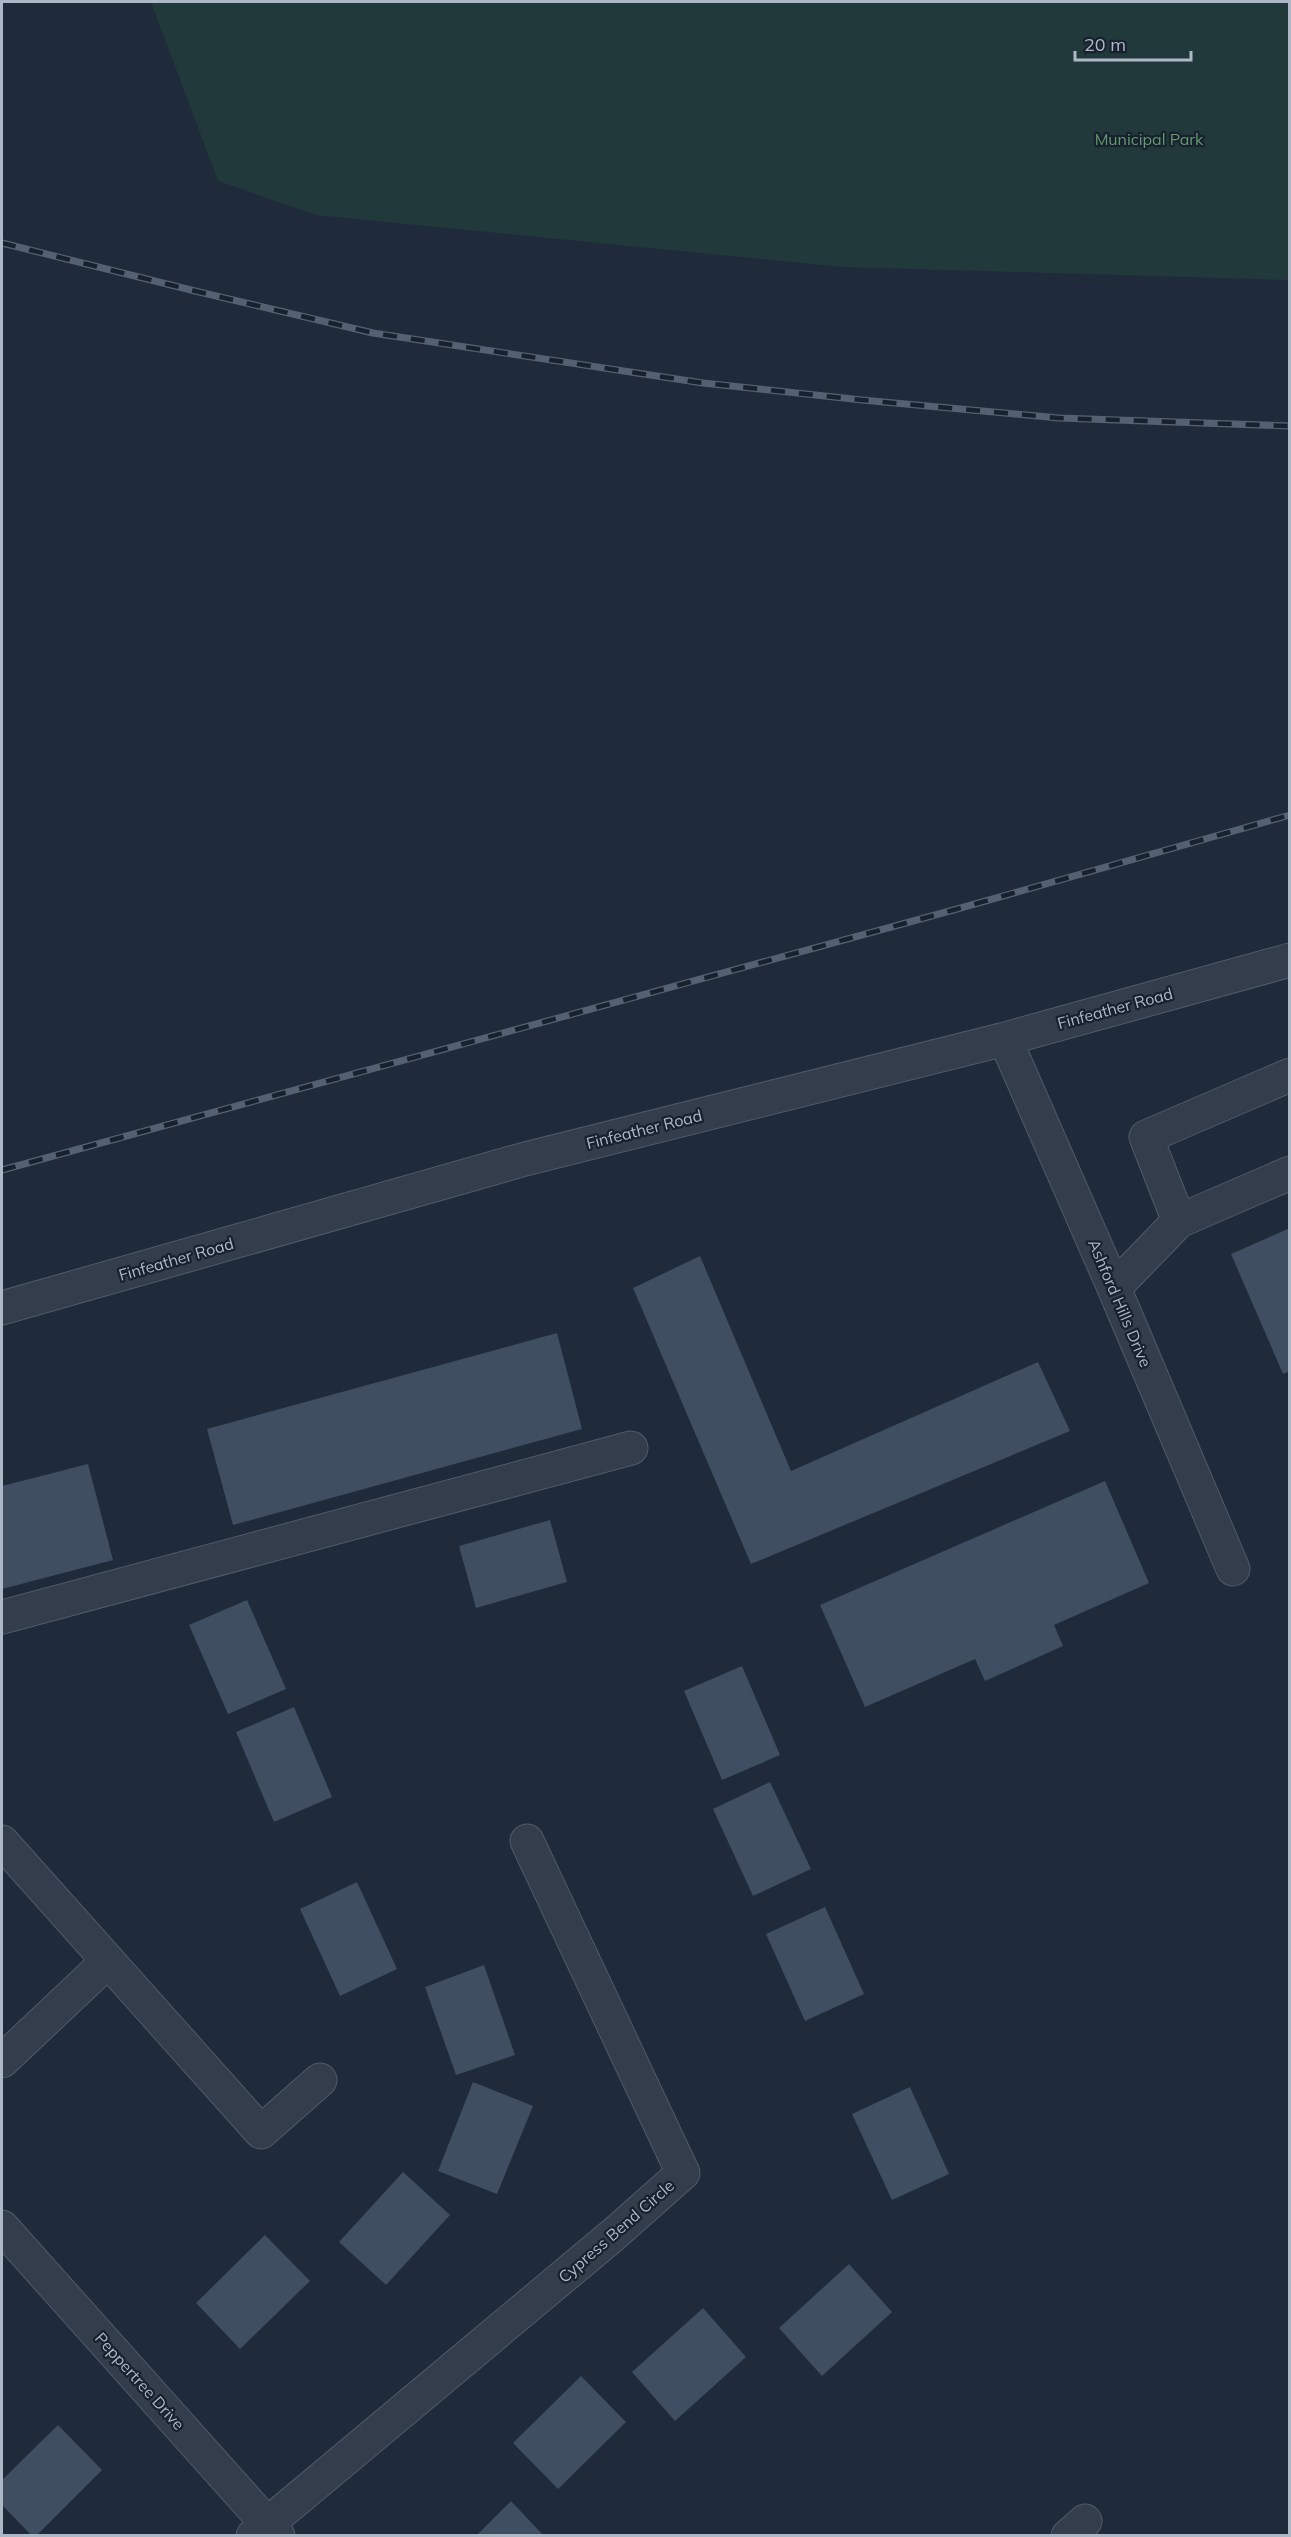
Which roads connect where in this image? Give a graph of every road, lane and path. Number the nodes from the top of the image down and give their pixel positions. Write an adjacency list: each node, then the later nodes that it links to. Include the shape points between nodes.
1 (1290, 960): 2 (street, Finfeather Road)
2 (1005, 1039): 6 (street, Ashford Hills Drive); 7 (street, Finfeather Road, via 525,1159)
3 (1290, 1075): 5 (street, via 1146,1137)
4 (1290, 1173): 5 (street)
5 (1179, 1221): 6 (street)
6 (1114, 1288): 9 (street, Ashford Hills Drive)
7 (2, 1308)
8 (631, 1448): 10 (street)
9 (1233, 1569)
10 (2, 1617)
11 (527, 1841): 17 (street, Cypress Bend Circle, via 683,2173)
12 (2, 1842): 13 (street)
13 (108, 1961): 14 (street); 15 (street, via 261,2132)
14 (2, 2061)
15 (320, 2080)
16 (2, 2227): 17 (street, Peppertree Drive)
17 (266, 2531)

